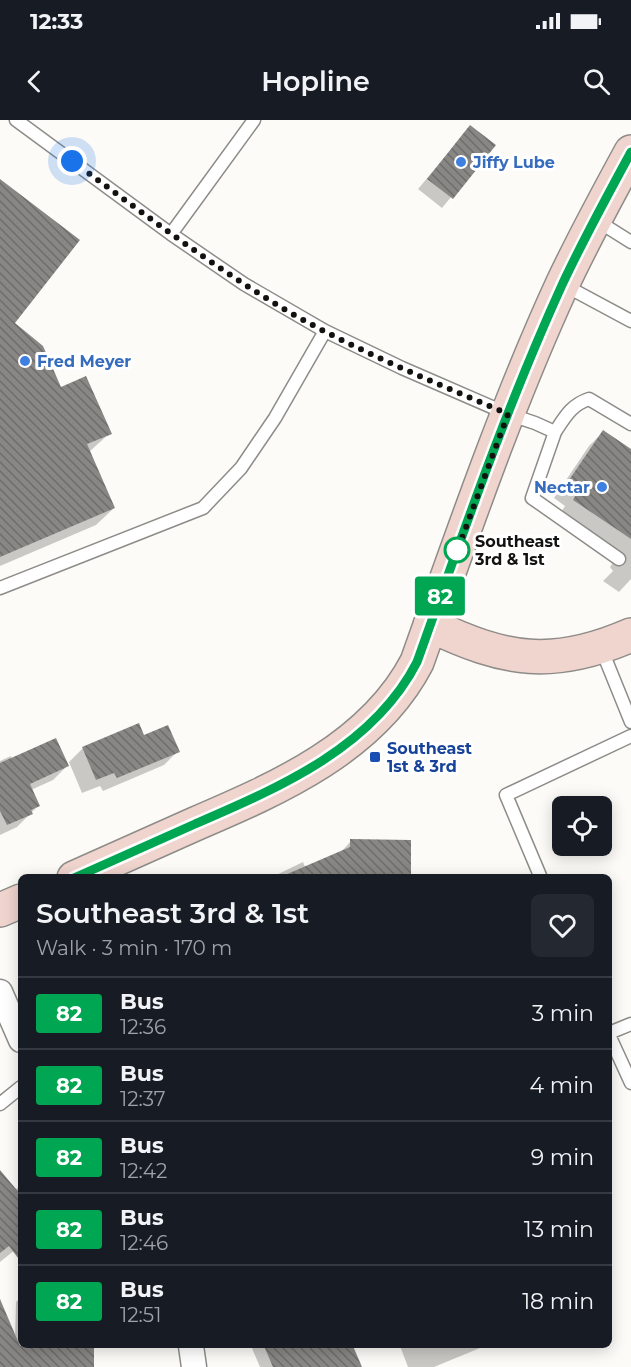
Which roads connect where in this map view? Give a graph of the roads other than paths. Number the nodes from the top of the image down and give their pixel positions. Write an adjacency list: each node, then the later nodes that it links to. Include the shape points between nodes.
1 (16, 120): 5 (lane)
2 (254, 120): 5 (lane)
3 (631, 152): 4 (street)
4 (594, 219): 6 (lane); 7 (street)
5 (171, 234): 9 (lane)
6 (631, 242)
7 (563, 284): 8 (lane); 10 (street)
8 (631, 321)
9 (325, 332): 10 (lane); 14 (lane, via 241,468 203,508)
10 (508, 414): 12 (lane); 15 (street)
11 (631, 424): 12 (lane, via 589,399 569,410)
12 (555, 432): 13 (lane, via 532,498)
13 (619, 558)
14 (0, 588)
15 (430, 626): 17 (street, via 481,648 540,658); 20 (street, via 417,662 393,699 333,754 265,793)
16 (631, 635): 17 (street)
17 (601, 646): 18 (lane)
18 (631, 722)
19 (631, 736): 21 (lane, via 506,795)
20 (83, 874)
21 (539, 874)
22 (18, 901): 23 (street)
23 (0, 910)
24 (0, 992): 26 (street)
25 (631, 1024): 27 (lane)
26 (18, 1033)
27 (612, 1033)
28 (612, 1041): 29 (lane)
29 (631, 1083)
30 (18, 1089): 31 (lane)
31 (0, 1104)
32 (191, 1348): 33 (street)
33 (194, 1367)

